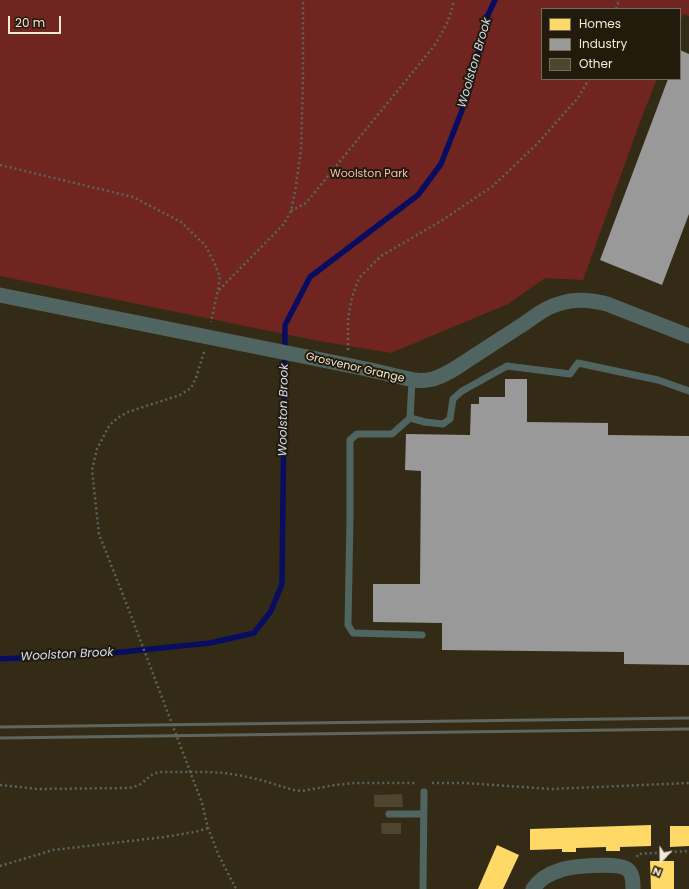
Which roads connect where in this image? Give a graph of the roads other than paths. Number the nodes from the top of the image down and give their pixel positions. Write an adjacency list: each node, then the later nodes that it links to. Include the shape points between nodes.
1 (0, 295): 3 (street, Grosvenor Grange, via 347,365)
2 (689, 336): 3 (street, Grosvenor Grange, via 607,304 572,300 536,315 443,374)
3 (412, 381): 5 (lane)
4 (689, 392): 5 (lane, via 658,380 578,363 570,374 508,366 462,391 453,399 450,419 443,424)
5 (410, 418): 6 (lane, via 392,434 357,434 350,440 348,625 353,633)
6 (422, 635)
7 (424, 792): 9 (lane)
8 (389, 814): 9 (lane)
9 (423, 814): 10 (lane)
10 (423, 889)
11 (533, 889): 12 (street, via 538,882 559,870 611,865 626,869 631,874)
12 (633, 889)

